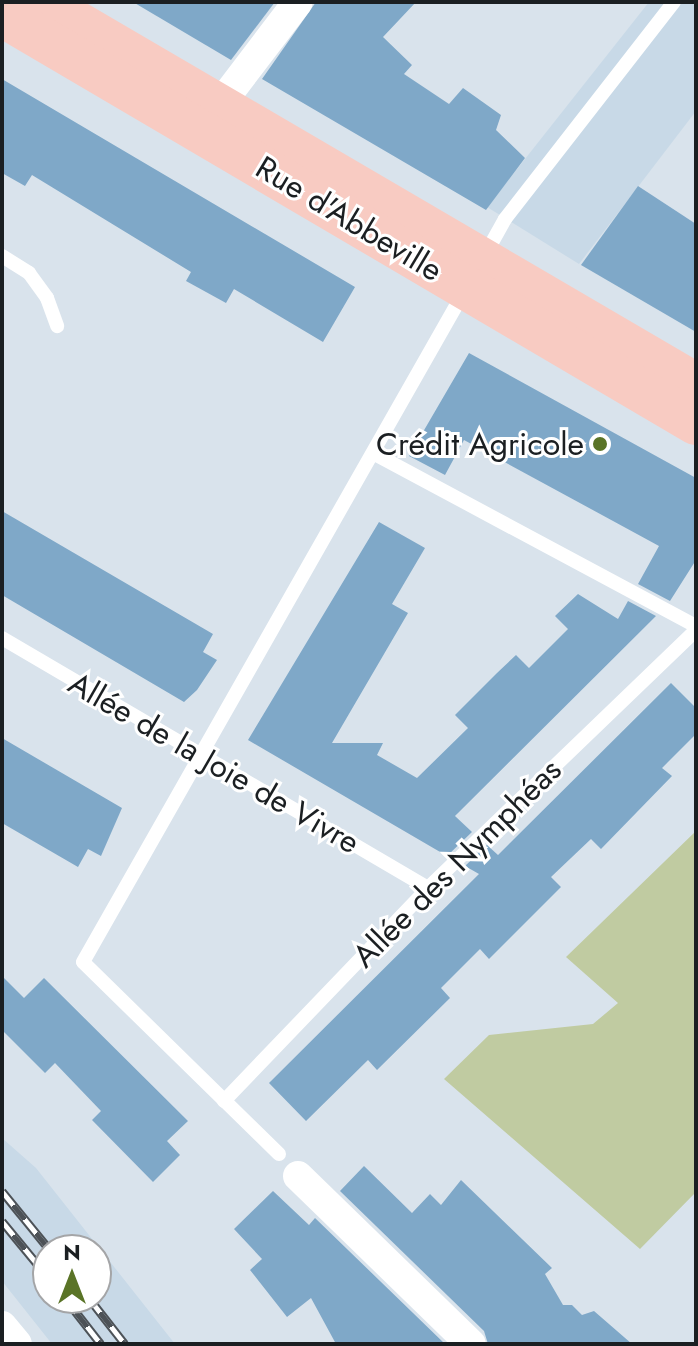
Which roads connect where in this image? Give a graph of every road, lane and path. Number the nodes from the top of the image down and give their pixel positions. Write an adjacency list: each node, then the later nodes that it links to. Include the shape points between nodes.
1 (298, 2): 4 (street)
2 (674, 2): 6 (lane, via 505,219)
3 (13, 9): 4 (main road, Rue d'Abbeville)
4 (210, 118): 6 (main road, Rue d'Abbeville)
5 (2, 256): 7 (lane, via 29,273 47,298)
6 (474, 274): 8 (main road, Rue d'Abbeville); 9 (lane); 10 (main road, Rue d'Abbeville); 11 (lane)
7 (57, 326)
8 (696, 385)
9 (696, 406)
10 (696, 423)
11 (373, 453): 12 (lane); 14 (lane)
12 (696, 628): 15 (lane, Allée des Nymphéas)
13 (2, 638): 14 (lane, Allée de la Joie de Vivre)
14 (202, 758): 15 (lane, Allée de la Joie de Vivre); 16 (lane, via 83,962)
15 (428, 888): 16 (lane, Allée des Nymphéas)
16 (224, 1101): 17 (lane)
17 (289, 1165): 20 (street)
18 (2, 1326): 19 (street)
19 (17, 1344)
20 (471, 1344)

